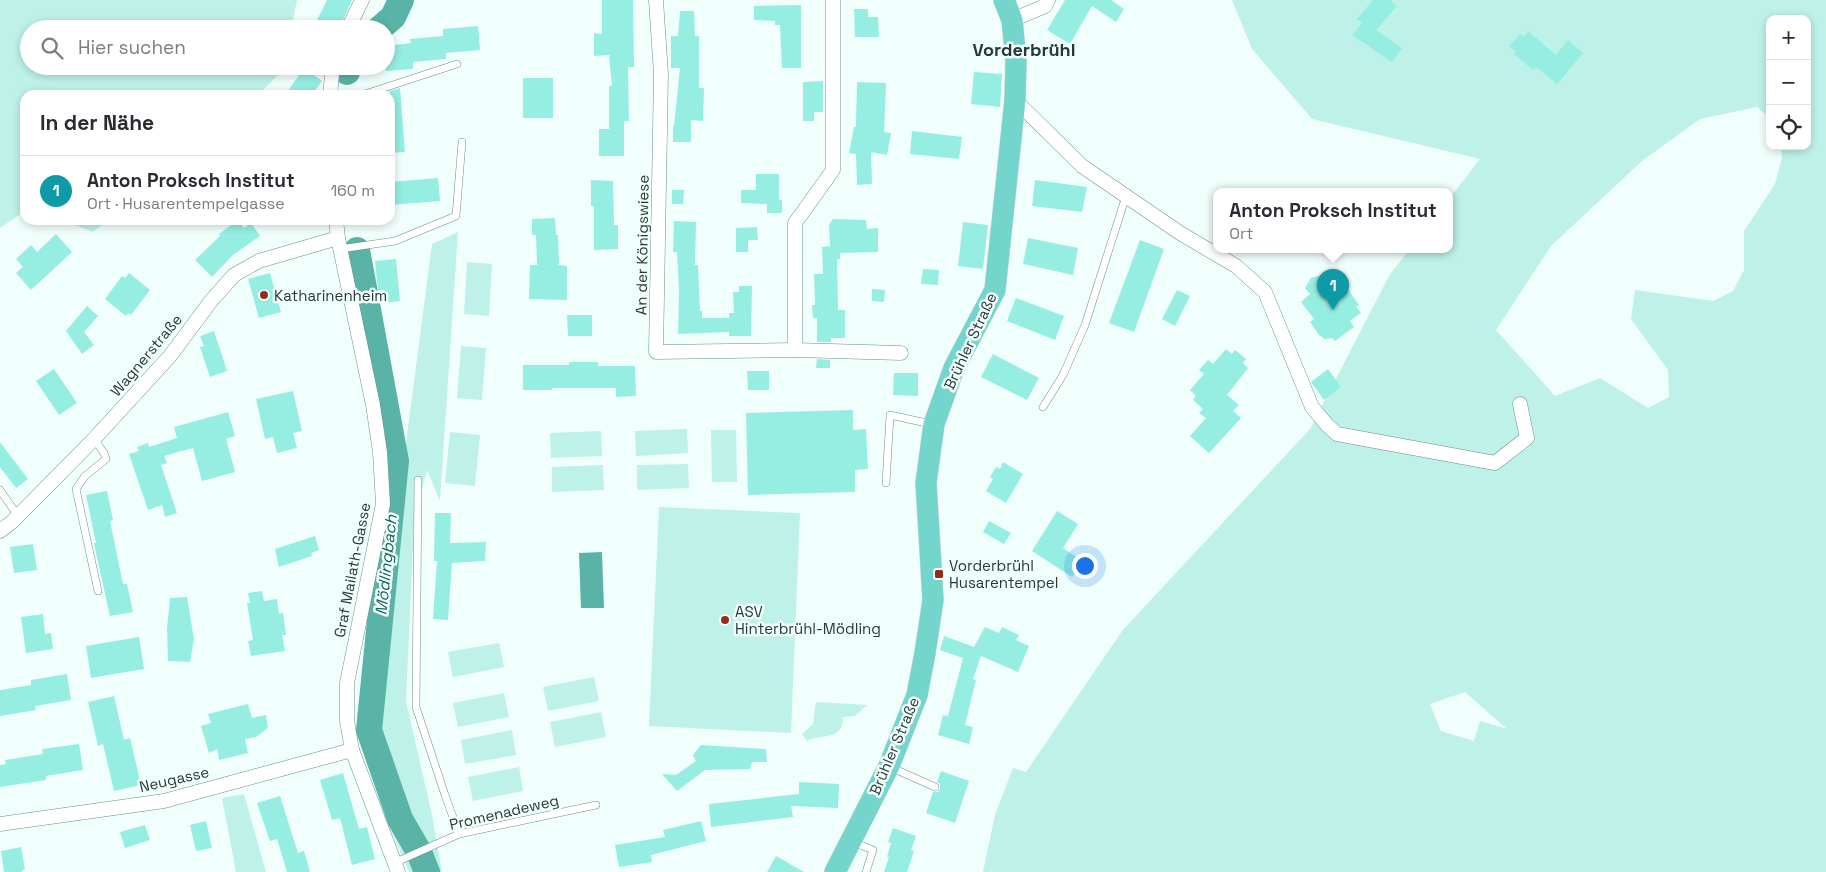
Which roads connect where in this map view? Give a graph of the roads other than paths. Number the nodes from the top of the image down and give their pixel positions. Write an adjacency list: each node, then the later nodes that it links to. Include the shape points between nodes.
1 (362, 0): 6 (street)
2 (656, 0): 19 (street, An der Königswiese, via 661,74 656,352)
3 (832, 0): 19 (street, via 832,170 795,223)
4 (1004, 0): 7 (main road, Brühler Straße)
5 (1048, 0): 7 (street, via 1045,6)
6 (352, 20)
7 (1012, 20): 12 (main road, Brühler Straße)
8 (457, 64): 11 (lane)
9 (332, 75): 10 (street)
10 (330, 90)
11 (377, 90)
12 (1015, 100): 14 (street, via 1082,166); 23 (main road, Brühler Straße, via 995,290 954,368)
13 (462, 142): 16 (lane, via 456,216 395,241)
14 (1126, 196): 17 (street); 22 (lane, via 1085,325 1063,375)
15 (337, 225): 16 (street, Graf Mailath-Gasse)
16 (342, 244): 24 (street, Wagnerstraße, via 259,261 234,276 170,356); 31 (street, Graf Mailath-Gasse, via 373,404 383,504 347,684 347,721)
17 (1213, 252)
18 (1214, 253): 21 (street, via 1236,266 1265,292 1312,408 1337,434 1495,464 1528,438)
19 (795, 350): 20 (street, An der Königswiese)
20 (901, 353)
21 (1520, 404)
22 (1043, 407)
23 (934, 424): 26 (lane, via 890,415); 32 (main road, Brühler Straße, via 926,483 933,600 916,695)
24 (94, 439): 28 (street, Wagnerstraße); 30 (lane, via 106,459 85,476 76,489)
25 (418, 480): 36 (lane, via 416,707)
26 (886, 483)
27 (0, 490): 28 (lane)
28 (18, 516): 29 (street, Wagnerstraße)
29 (0, 531)
30 (98, 591)
31 (352, 750): 35 (street, Neugasse, via 164,801); 38 (street, Graf Mailath-Gasse)
32 (889, 766): 33 (lane); 37 (main road, Brühler Straße)
33 (935, 787)
34 (596, 805): 36 (lane, Promenadeweg)
35 (0, 824)
36 (459, 834): 38 (lane, Promenadeweg, via 436,843)
37 (850, 841): 39 (main road, Brühler Straße); 40 (lane, via 873,850)
38 (396, 867)
39 (835, 872)
40 (866, 872)

